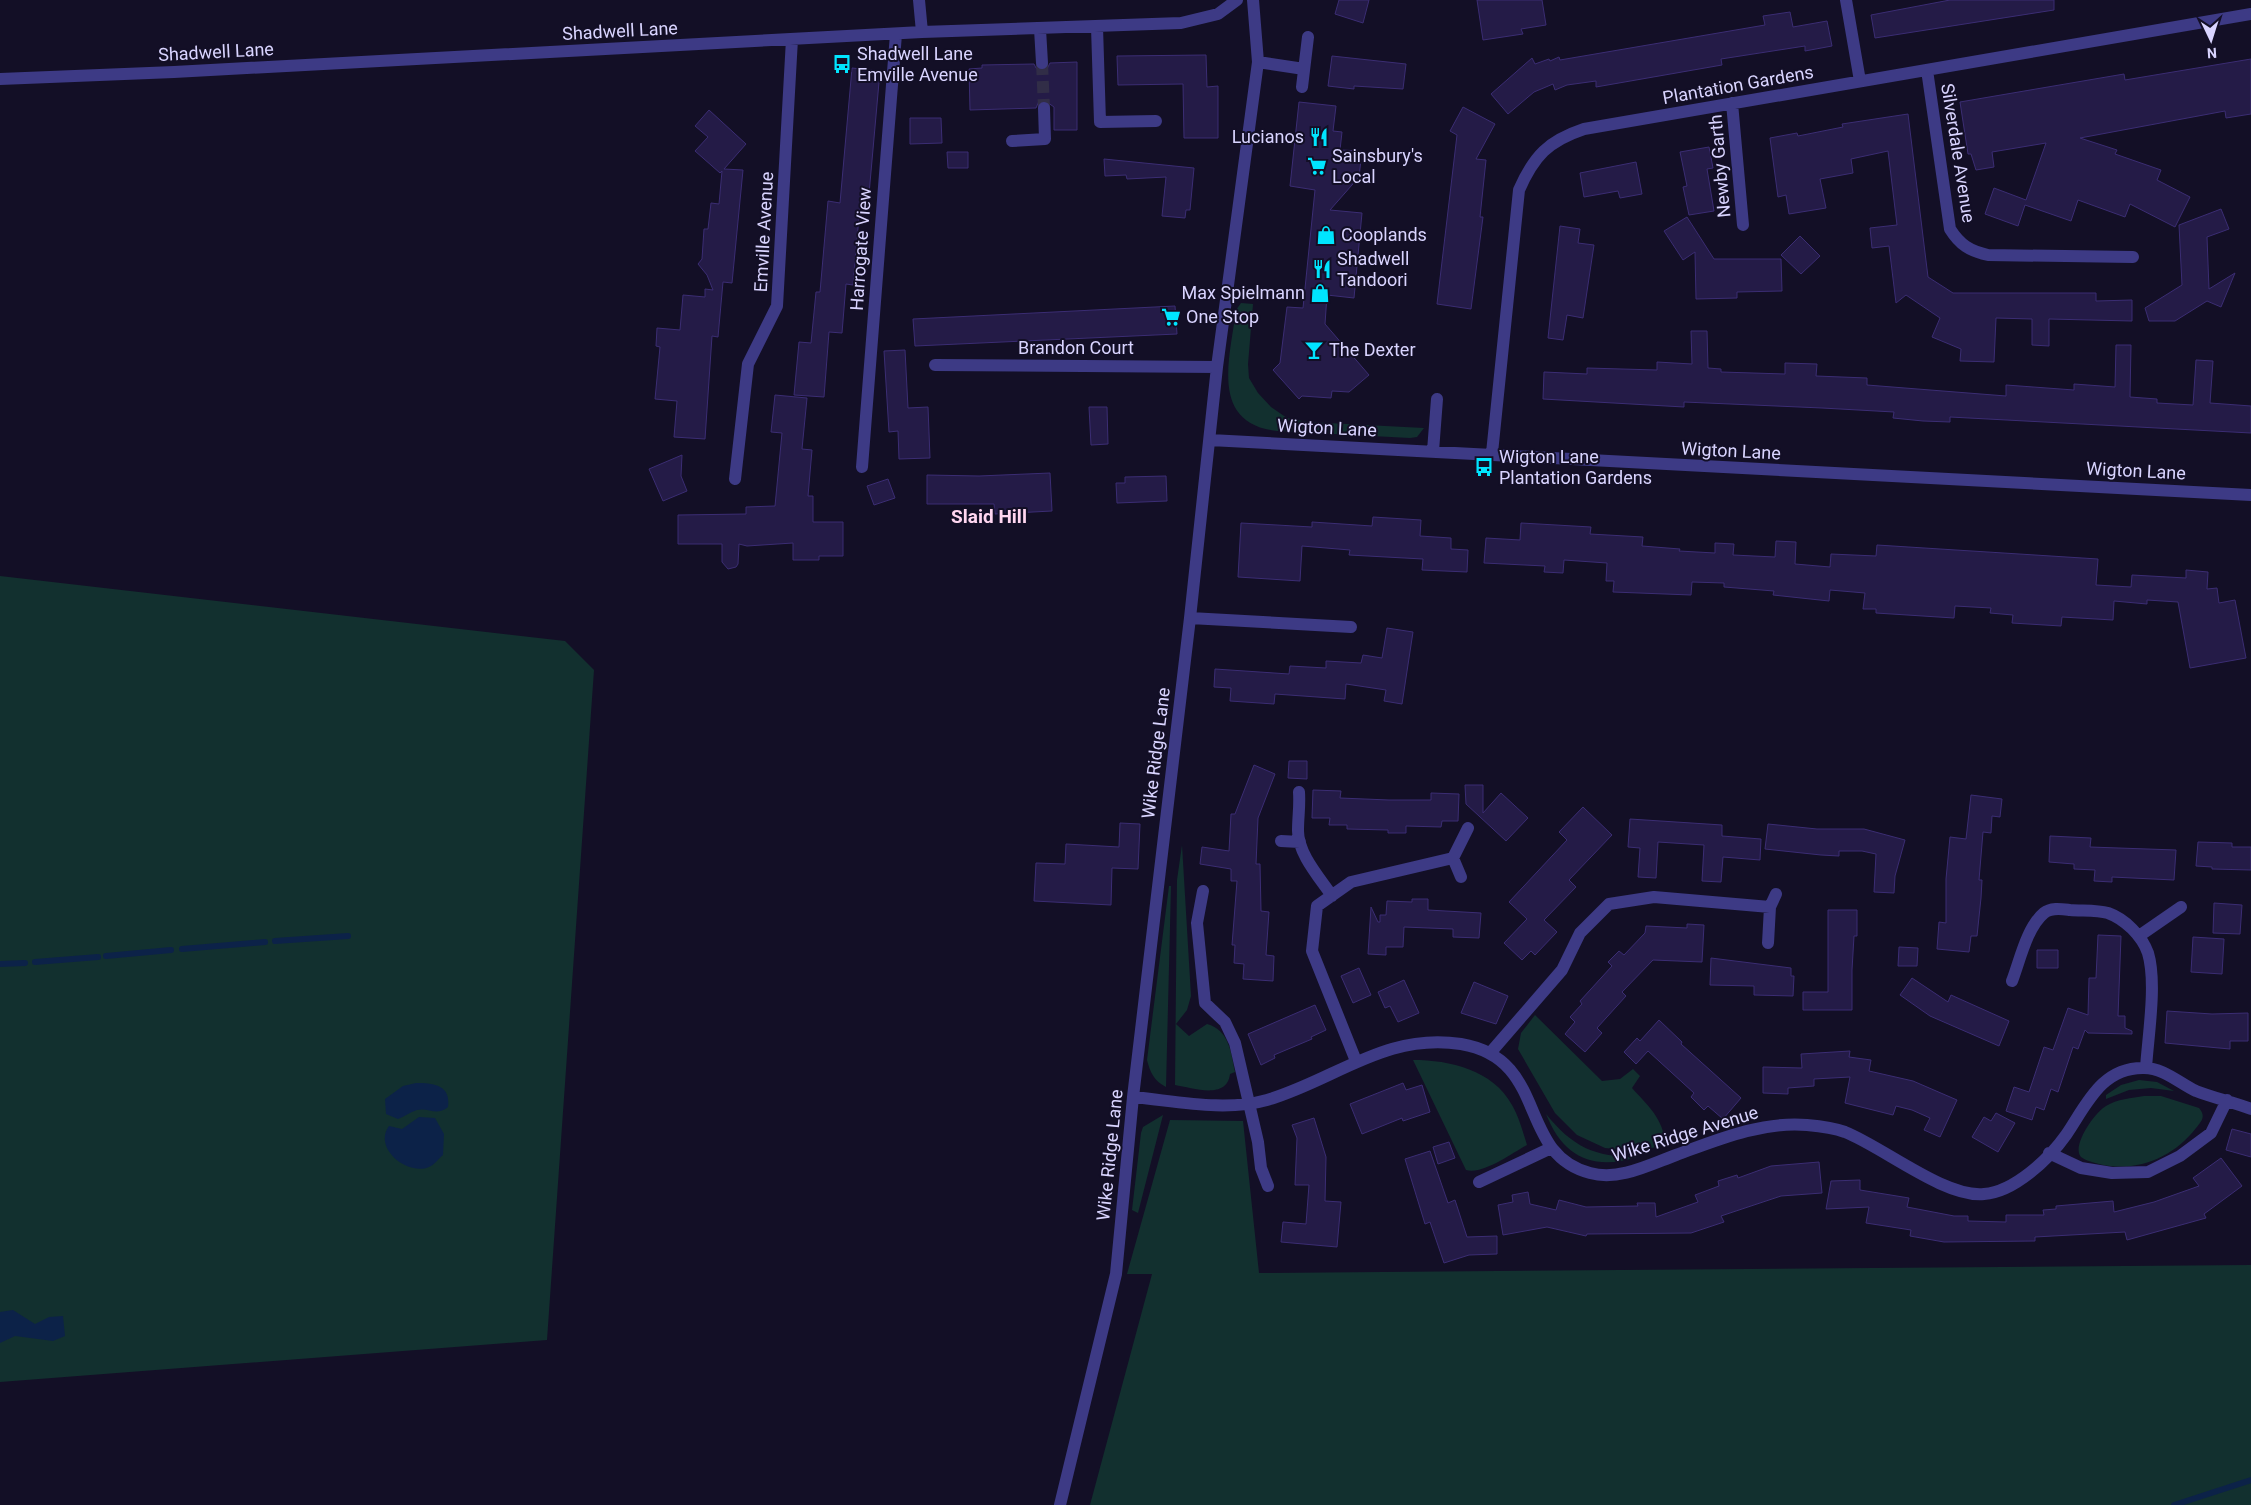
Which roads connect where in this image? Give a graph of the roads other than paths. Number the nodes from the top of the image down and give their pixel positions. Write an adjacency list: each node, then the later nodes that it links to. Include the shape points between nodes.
1 (919, 0): 8 (street)
2 (1237, 0): 6 (street, Shadwell Lane, via 1218,14 1181,23)
3 (1253, 0): 12 (street, Wike Ridge Lane)
4 (1846, 0): 17 (street)
5 (2251, 14): 15 (street, Plantation Gardens)
6 (1097, 27): 7 (street, Shadwell Lane); 21 (street, via 1100,122)
7 (1040, 29): 8 (street, Shadwell Lane); 13 (street)
8 (922, 32): 9 (street, Shadwell Lane)
9 (896, 34): 11 (street, Shadwell Lane); 31 (street, Harrogate View)
10 (1308, 37): 14 (street)
11 (792, 39): 16 (street, Shadwell Lane); 32 (street, Emville Avenue, via 777,306 748,364)
12 (1258, 62): 14 (street); 26 (street, Wike Ridge Lane)
13 (1042, 63)
14 (1304, 69): 18 (street)
15 (1927, 70): 17 (street, Plantation Gardens); 24 (street, Silverdale Avenue, via 1950,229 1956,239 1966,247 1988,255)
16 (0, 79)
17 (1860, 81): 19 (street, Plantation Gardens)
18 (1302, 87)
19 (1732, 103): 23 (street, Newby Garth); 30 (street, Plantation Gardens, via 1584,129 1562,136 1543,150 1528,169 1519,190)
20 (1044, 108): 22 (street, via 1045,139)
21 (1156, 121)
22 (1012, 140)
23 (1743, 225)
24 (2133, 257)
25 (935, 365): 26 (street, Brandon Court)
26 (1217, 367): 28 (street, Wike Ridge Lane)
27 (1437, 399): 29 (street)
28 (1210, 440): 29 (street, Wigton Lane); 34 (street, Wike Ridge Lane)
29 (1433, 451): 30 (street, Wigton Lane)
30 (1492, 453): 33 (street, Wigton Lane)
31 (862, 467)
32 (735, 479)
33 (2251, 495)
34 (1190, 618): 35 (street); 53 (street, Wike Ridge Lane)
35 (1352, 627)
36 (1299, 792): 39 (street)
37 (1468, 828): 40 (street)
38 (1281, 842): 39 (street)
39 (1300, 842): 44 (street)
40 (1453, 858): 41 (street); 44 (street, via 1351,882)
41 (1461, 878)
42 (1203, 891): 55 (street, via 1197,923 1204,1003 1225,1022 1235,1043)
43 (1776, 894): 45 (street)
44 (1332, 896): 51 (street, via 1318,906 1312,951)
45 (1770, 907): 48 (street); 50 (street, via 1654,897 1609,904 1580,933 1562,970)
46 (2181, 908): 47 (street)
47 (2139, 936): 49 (street, via 2125,922 2108,913 2046,911 2037,920); 52 (street, via 2148,953 2150,974)
48 (1768, 943)
49 (2012, 981)
50 (1491, 1052): 51 (street, Wike Ridge Avenue, via 1464,1044 1429,1040 1388,1048); 57 (street, Wike Ridge Avenue, via 1523,1085)
51 (1356, 1062): 55 (street, Wike Ridge Avenue, via 1312,1083)
52 (2146, 1068): 54 (street, Wike Ridge Avenue); 58 (street, Wike Ridge Avenue, via 2126,1070 2109,1077 2094,1090 2066,1135)
53 (1133, 1097): 55 (street, Wike Ridge Avenue); 61 (street, Wike Ridge Lane, via 1116,1274)
54 (2227, 1100): 56 (street, Wike Ridge Avenue); 58 (street, via 2211,1133 2180,1156 2148,1172 2112,1173 2081,1168)
55 (1248, 1104): 60 (street, via 1261,1168)
56 (2251, 1109)
57 (1551, 1148): 58 (street, Wike Ridge Avenue, via 1568,1164 1590,1173 1614,1176 1733,1134 1769,1126 1805,1125 1843,1131 1938,1182 1968,1193 1985,1194 2021,1180); 59 (street)
58 (2049, 1153)
59 (1479, 1182)
60 (1268, 1186)
61 (1060, 1505)

